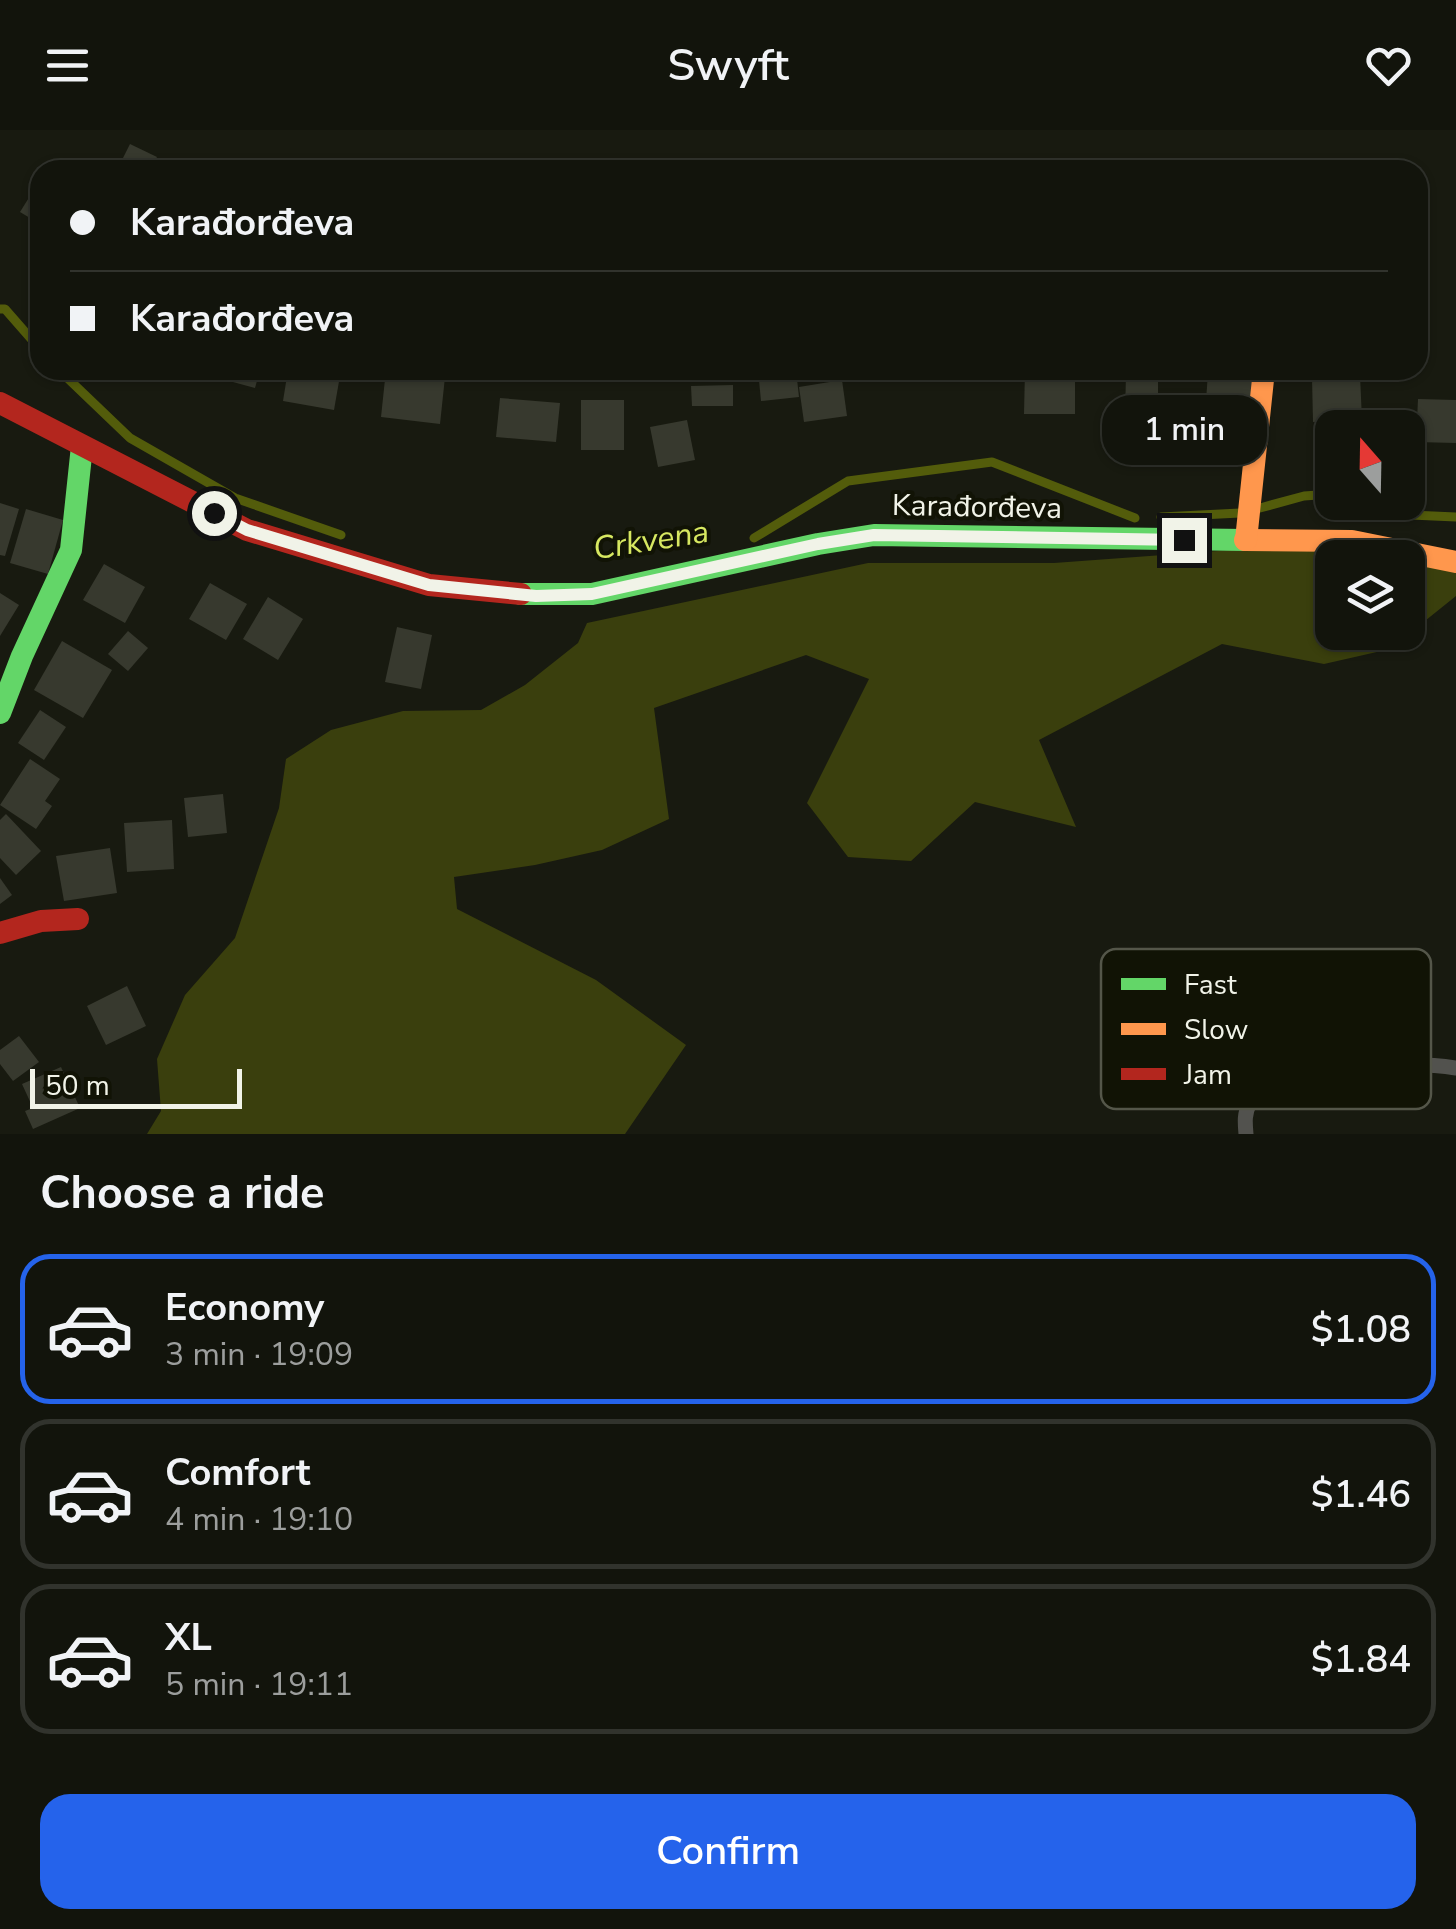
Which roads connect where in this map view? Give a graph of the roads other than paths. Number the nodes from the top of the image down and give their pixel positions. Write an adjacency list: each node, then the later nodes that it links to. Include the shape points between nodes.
1 (1263, 380): 4 (main road)
2 (0, 403): 3 (main road, Karađorđeva)
3 (82, 446): 4 (main road, Karađorđeva, via 247,530 429,585 536,596 592,594 874,535); 6 (main road, via 71,550)
4 (1247, 532): 5 (main road, Karađorđeva, via 1352,541)
5 (1456, 562)
6 (0, 713)
7 (78, 919): 8 (main road)
8 (0, 933)
9 (1431, 1064): 10 (lane)
10 (1456, 1068)
11 (1248, 1109): 12 (lane)
12 (1246, 1134)

